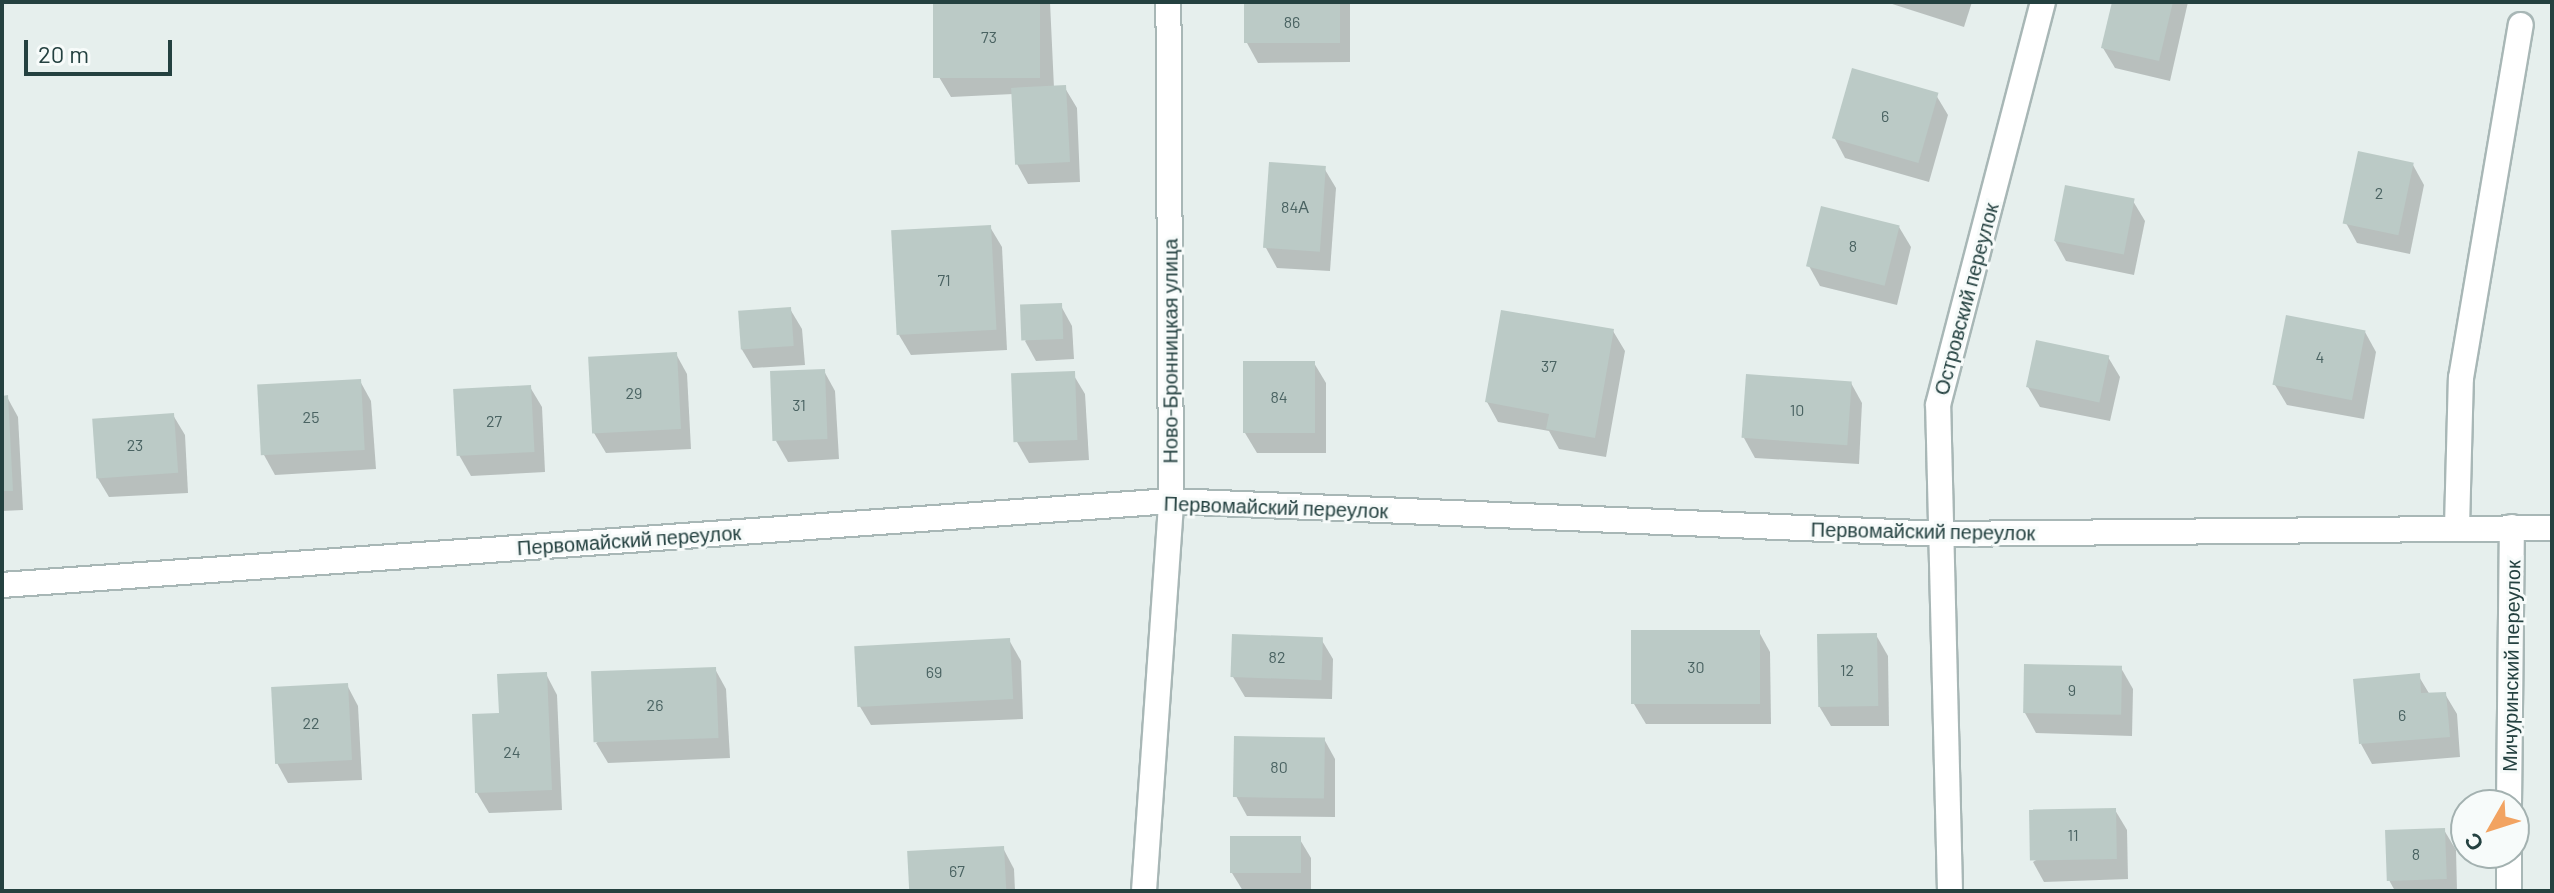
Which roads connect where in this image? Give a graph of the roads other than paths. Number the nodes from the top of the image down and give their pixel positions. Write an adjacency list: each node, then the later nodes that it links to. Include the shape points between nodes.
1 (1168, 2): 4 (street, Ново-Бронницкая улица)
2 (2043, 2): 8 (street, Островский переулок, via 1938,405)
3 (2521, 25): 5 (street, via 2461,378)
4 (1171, 501): 8 (street, Первомайский переулок); 9 (street, Первомайский переулок); 12 (street, Ново-Бронницкая улица)
5 (2457, 527): 6 (street, Первомайский переулок); 8 (street, Первомайский переулок)
6 (2512, 527): 7 (street, Первомайский переулок); 10 (street, Мичуринский переулок)
7 (2552, 528)
8 (1941, 534): 13 (street, Островский переулок)
9 (2, 585)
10 (2509, 789)
11 (2509, 869): 14 (street)
12 (1144, 891)
13 (1950, 891)
14 (2509, 891)

